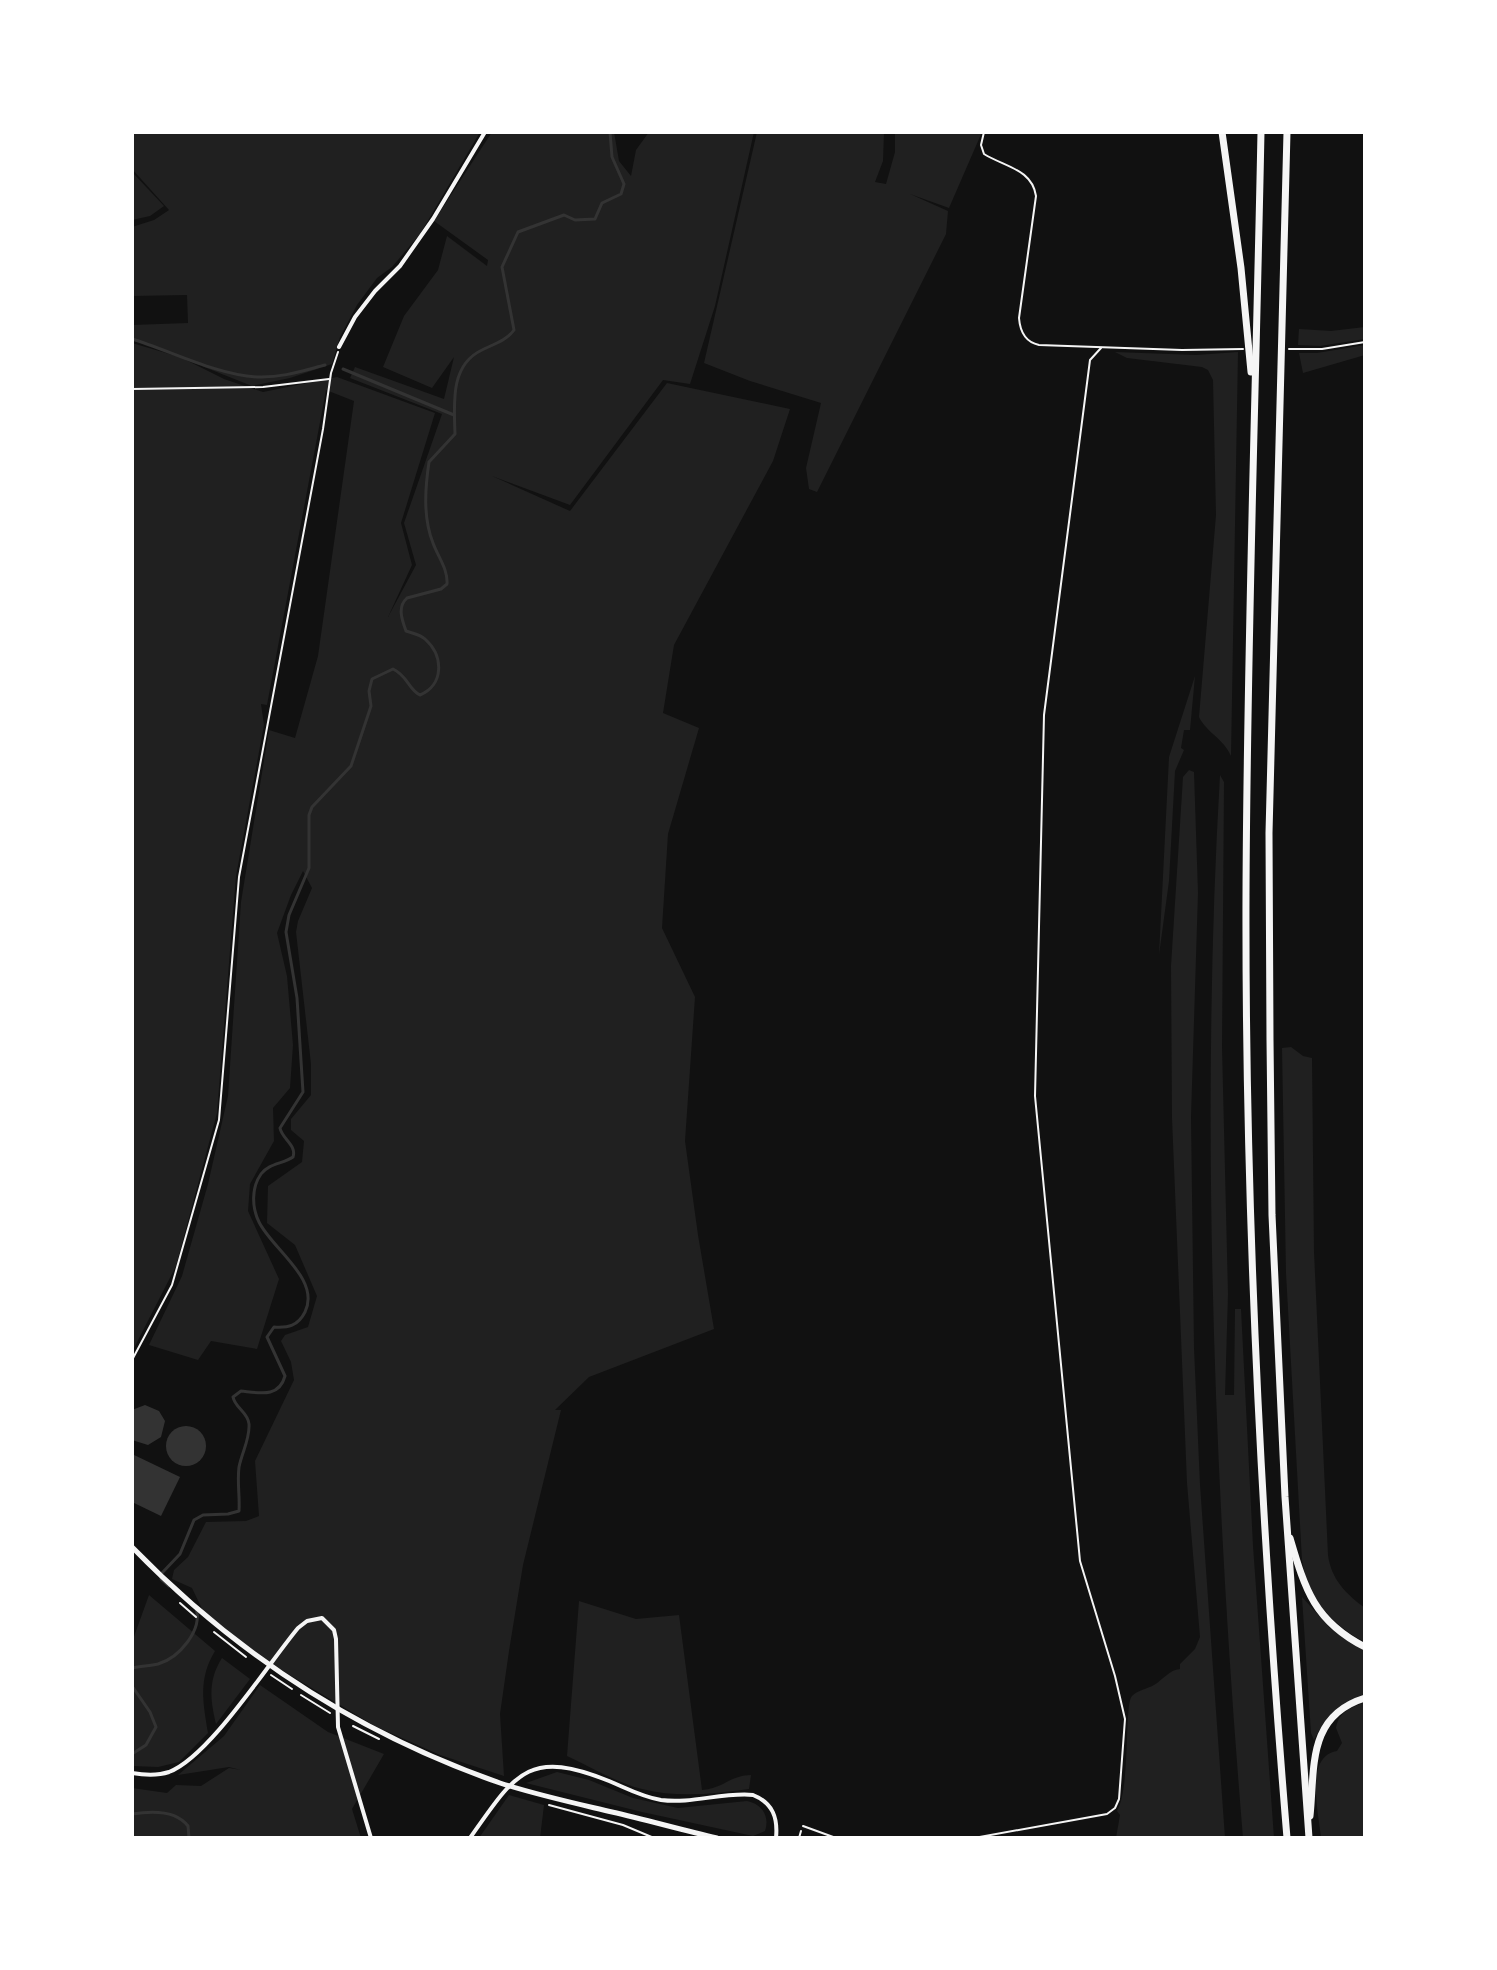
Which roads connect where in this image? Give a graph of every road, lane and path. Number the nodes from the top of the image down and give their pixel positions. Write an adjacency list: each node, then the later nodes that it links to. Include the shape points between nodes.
1 (485, 132): 7 (street, via 433,219 355,317)
2 (984, 132): 8 (path, via 984,154 1023,173 1035,187 1019,318 1022,333 1039,345)
3 (1222, 132): 13 (highway)
4 (1261, 132): 13 (highway)
5 (1287, 132): 15 (highway, via 1269,951 1272,1215)
6 (1365, 342): 10 (path)
7 (339, 347): 11 (path)
8 (1101, 348): 9 (path); 30 (path, via 1090,360 1044,715 1035,1107 1079,1551 1121,1697 1125,1745 1119,1799 1107,1814)
9 (1252, 349)
10 (1281, 349)
11 (330, 379): 12 (path, via 263,387); 14 (path, via 239,877 219,1120 172,1285)
12 (132, 389)
13 (1254, 406): 31 (highway, via 1248,1135 1262,1497)
14 (132, 1360)
15 (1286, 1524): 17 (highway, via 1312,1602 1334,1627); 22 (highway)
16 (132, 1547): 26 (main road, via 241,1645 381,1733 535,1794)
17 (1365, 1647)
18 (1365, 1698): 22 (highway, via 1336,1714 1320,1736)
19 (132, 1773): 23 (street, via 163,1774 189,1760 298,1628 322,1618 334,1630 338,1727)
20 (592, 1816): 25 (path)
21 (803, 1826): 28 (path); 29 (lane)
22 (1308, 1837)
23 (371, 1838)
24 (470, 1838): 27 (street, via 519,1778 558,1765 660,1800 753,1795 772,1809)
25 (654, 1838)
26 (717, 1838)
27 (776, 1838)
28 (799, 1838)
29 (836, 1838)
30 (974, 1838)
31 (1287, 1838)

